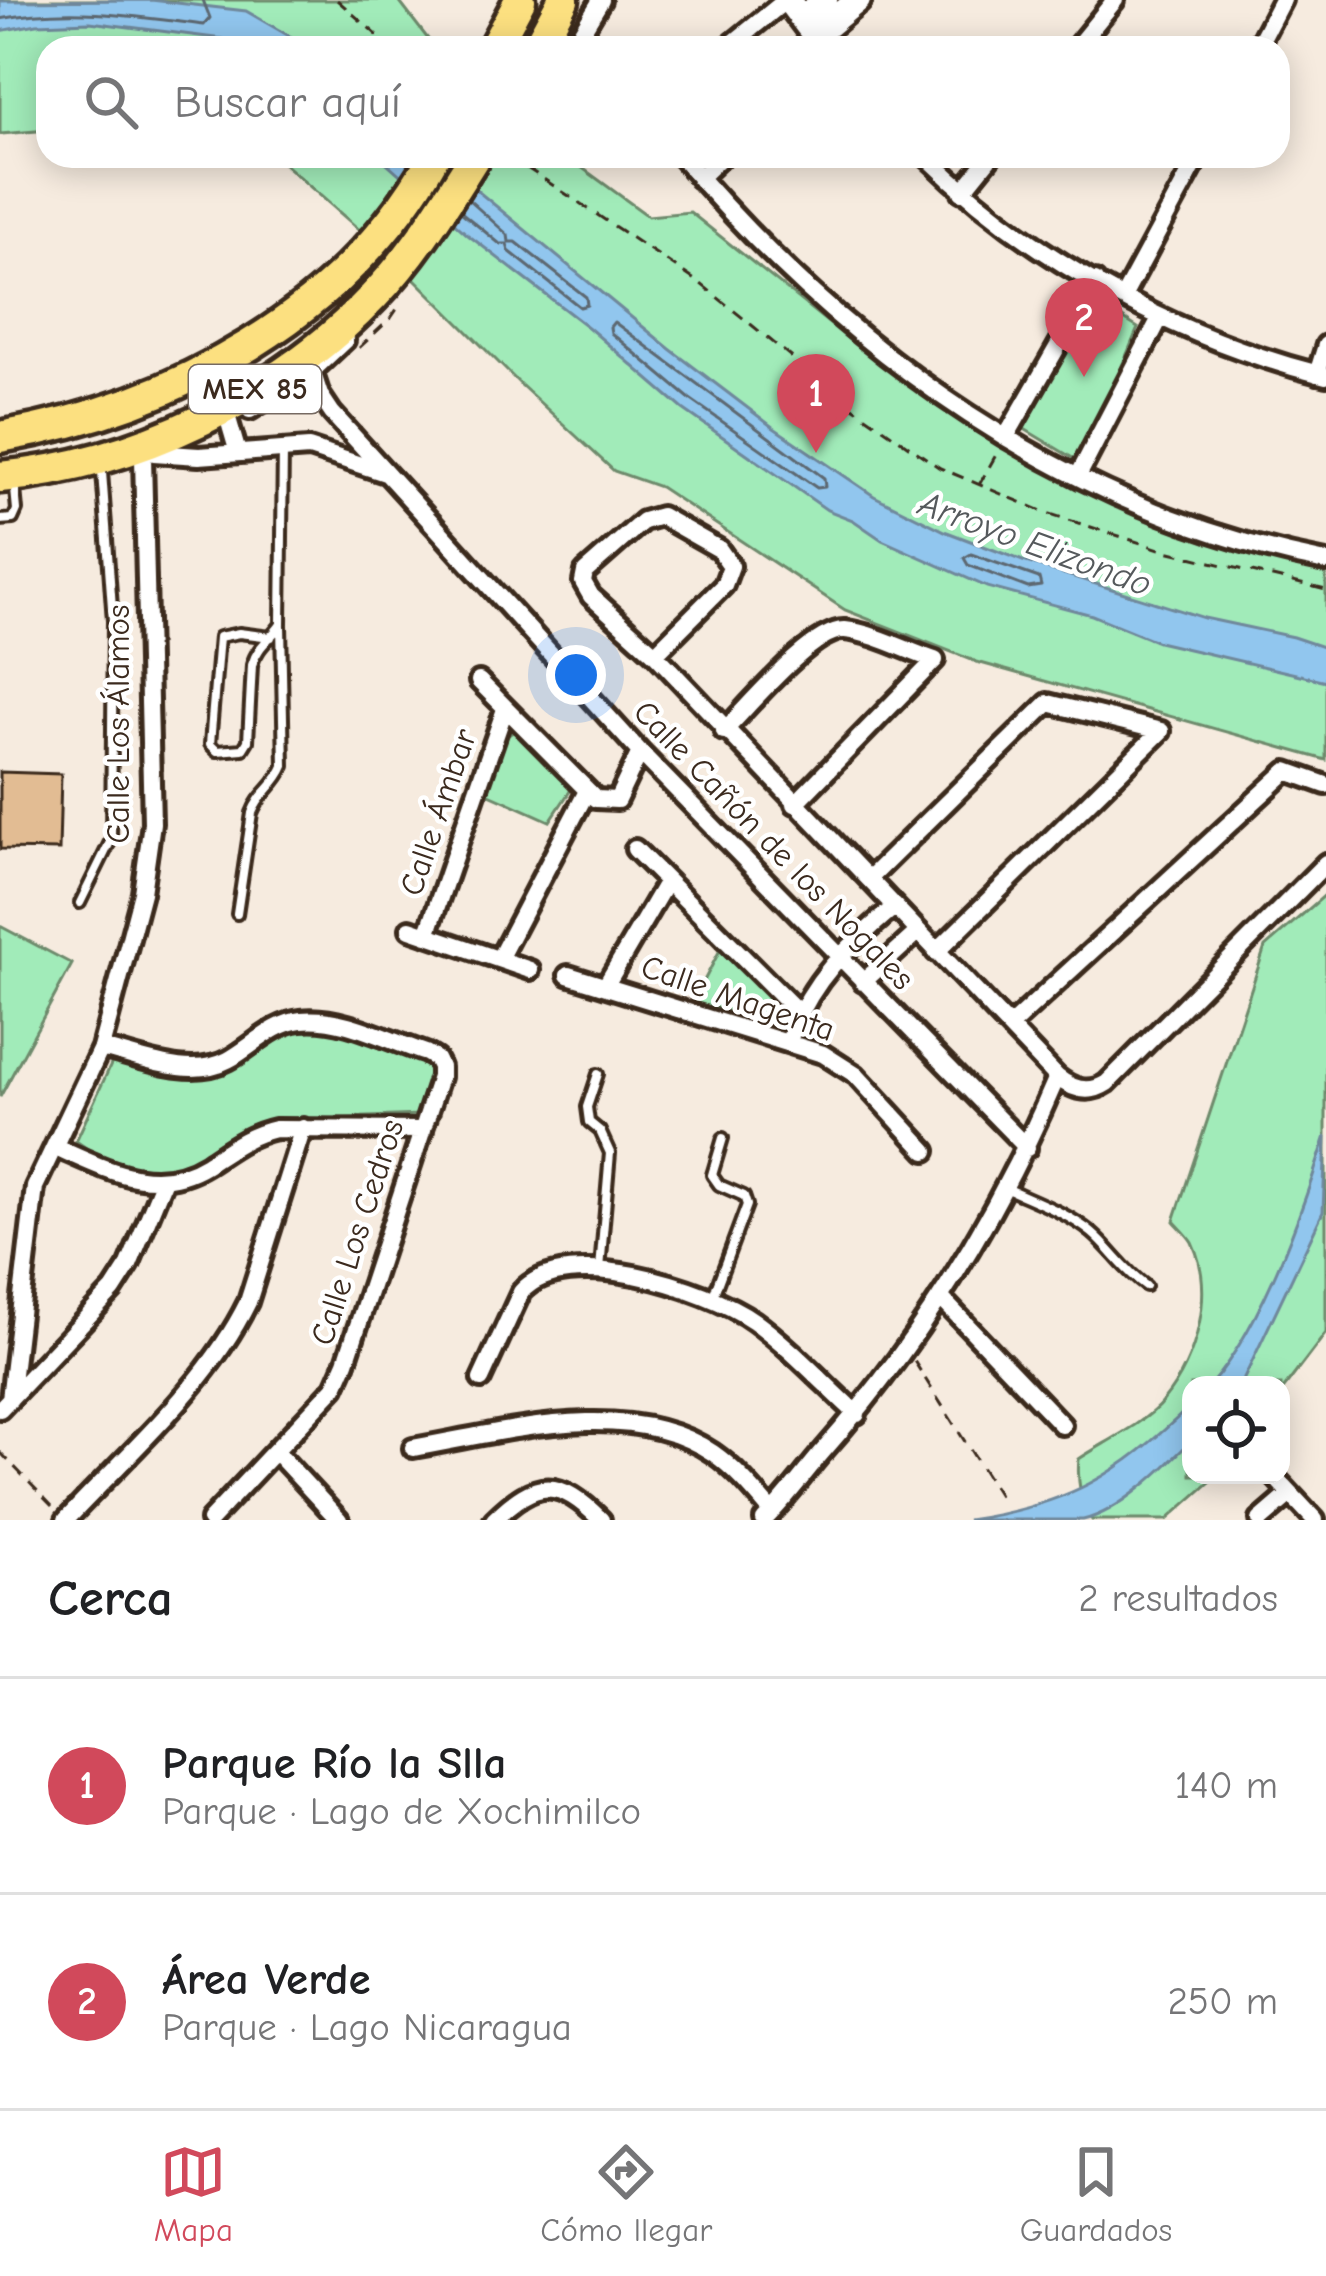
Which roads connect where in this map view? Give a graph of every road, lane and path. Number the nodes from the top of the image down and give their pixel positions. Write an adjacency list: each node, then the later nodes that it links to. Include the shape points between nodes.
1 (337, 0): 10 (path)
2 (520, 0): 11 (highway)
3 (563, 0): 12 (highway)
4 (601, 0): 13 (street)
5 (825, 0): 9 (street)
6 (858, 0): 9 (street)
7 (1115, 0): 15 (street)
8 (1282, 0): 16 (street)
9 (803, 20): 14 (street)
10 (378, 36)
11 (500, 36)
12 (544, 36)
13 (584, 36)
14 (760, 36)
15 (1086, 36)
16 (1262, 36)
17 (427, 168): 36 (highway, MEX 85, via 357,261 224,361 135,404)
18 (467, 168): 29 (highway, MEX 85)
19 (527, 168): 43 (path, via 701,284 940,469)
20 (691, 168): 25 (street)
21 (709, 168): 25 (street)
22 (938, 168): 26 (street)
23 (981, 168): 26 (street)
24 (1193, 168): 28 (street)
25 (699, 178): 35 (street, via 776,261 886,358)
26 (962, 192): 27 (street)
27 (1095, 281): 28 (street); 35 (street)
28 (1123, 297): 30 (street)
29 (372, 299): 32 (street); 44 (highway, MEX 85, via 298,361 212,413)
30 (1160, 318): 33 (street); 42 (street)
31 (1326, 344): 33 (street)
32 (312, 371): 34 (street); 41 (street, Calle Cañón de los Nogales, via 332,413)
33 (1322, 375)
34 (229, 422): 38 (street); 39 (street)
35 (1006, 436): 42 (street); 43 (path)
36 (0, 437)
37 (284, 448): 38 (street, Calle Cañón de los Nogales); 41 (street, Calle Cañón de los Nogales); 48 (lane)
38 (238, 453): 39 (street, Calle Cañón de los Nogales)
39 (149, 456): 40 (street); 76 (street, Calle Los Álamos, via 152,823)
40 (102, 472): 44 (street); 62 (lane, via 112,621 111,840)
41 (385, 473): 54 (street, Calle Cañón de los Nogales)
42 (1078, 476): 46 (street, via 1186,524)
43 (979, 485): 47 (path, via 1166,550)
44 (5, 486): 45 (lane, via 17,510)
45 (0, 520)
46 (1326, 562)
47 (1326, 590)
48 (281, 623): 49 (lane); 64 (lane, via 284,766 252,813)
49 (271, 637): 49 (lane, via 252,665 248,741 243,749 217,751 210,744 219,637)
50 (655, 654): 50 (street, via 724,584 731,566 719,549 661,516 643,521 583,582); 53 (street)
51 (478, 681): 52 (street)
52 (505, 709): 56 (street); 68 (street, Calle Ámbar, via 418,932)
53 (724, 731): 57 (street); 57 (street, via 827,633 850,631 935,660)
54 (640, 752): 56 (street, via 615,801); 67 (street, Calle Cañón de los Nogales)
55 (1326, 785): 74 (street, via 1287,771)
56 (586, 793): 68 (street)
57 (796, 804): 60 (street)
58 (635, 849): 61 (street)
59 (1326, 863): 78 (street, via 1107,1083 1085,1090)
60 (869, 879): 63 (street); 66 (street, via 1048,703 1161,731)
61 (667, 881): 72 (street); 73 (street)
62 (80, 903)
63 (894, 907): 65 (street); 67 (street)
64 (237, 914)
65 (917, 932): 66 (street); 71 (street)
66 (936, 952): 74 (street)
67 (837, 956): 71 (street, Calle Cañón de los Nogales); 73 (street)
68 (499, 959): 69 (street)
69 (530, 970)
70 (568, 975): 72 (street, Calle Magenta)
71 (863, 982): 83 (street, Calle Cañón de los Nogales)
72 (606, 985): 75 (street, Calle Magenta)
73 (799, 1013): 75 (street)
74 (1010, 1026): 78 (street)
75 (789, 1041): 84 (street, Calle Magenta, via 856,1075)
76 (101, 1048): 80 (street, Calle Los Cedros, via 214,1066 289,1022 326,1021 436,1059 440,1077); 82 (street, Calle Los Álamos)
77 (598, 1074): 87 (lane, via 587,1107 610,1154)
78 (1057, 1077): 83 (street)
79 (303, 1128): 80 (street); 85 (street, via 256,1133 201,1168); 103 (street, via 236,1328)
80 (423, 1130): 98 (street, Calle Los Cedros, via 346,1362)
81 (723, 1138): 89 (lane, via 712,1175 747,1205)
82 (55, 1147): 85 (street, via 127,1177); 93 (street, Calle Los Álamos, via 34,1187)
83 (1028, 1148): 86 (street)
84 (926, 1151)
85 (164, 1180): 93 (street, via 113,1290)
86 (1005, 1188): 88 (lane, via 1083,1226); 90 (street)
87 (600, 1270): 89 (street); 92 (street, via 529,1282)
88 (1145, 1286)
89 (712, 1298): 94 (street, via 753,1321)
90 (940, 1298): 91 (street); 95 (street)
91 (907, 1349): 94 (street); 101 (path)
92 (481, 1379)
93 (5, 1404)
94 (857, 1414): 102 (street)
95 (1062, 1425)
96 (413, 1448): 102 (street, via 536,1424 655,1430 713,1453)
97 (0, 1452): 103 (path)
98 (276, 1452): 104 (street, Calle Los Cedros); 105 (street)
99 (1280, 1484): 100 (street)
100 (1289, 1495): 108 (street); 109 (street)
101 (1000, 1497)
102 (768, 1516)
103 (65, 1520)
104 (210, 1520)
105 (339, 1520)
106 (494, 1520): 107 (street, via 548,1487 574,1494)
107 (601, 1520)
108 (1260, 1520)
109 (1315, 1520)

